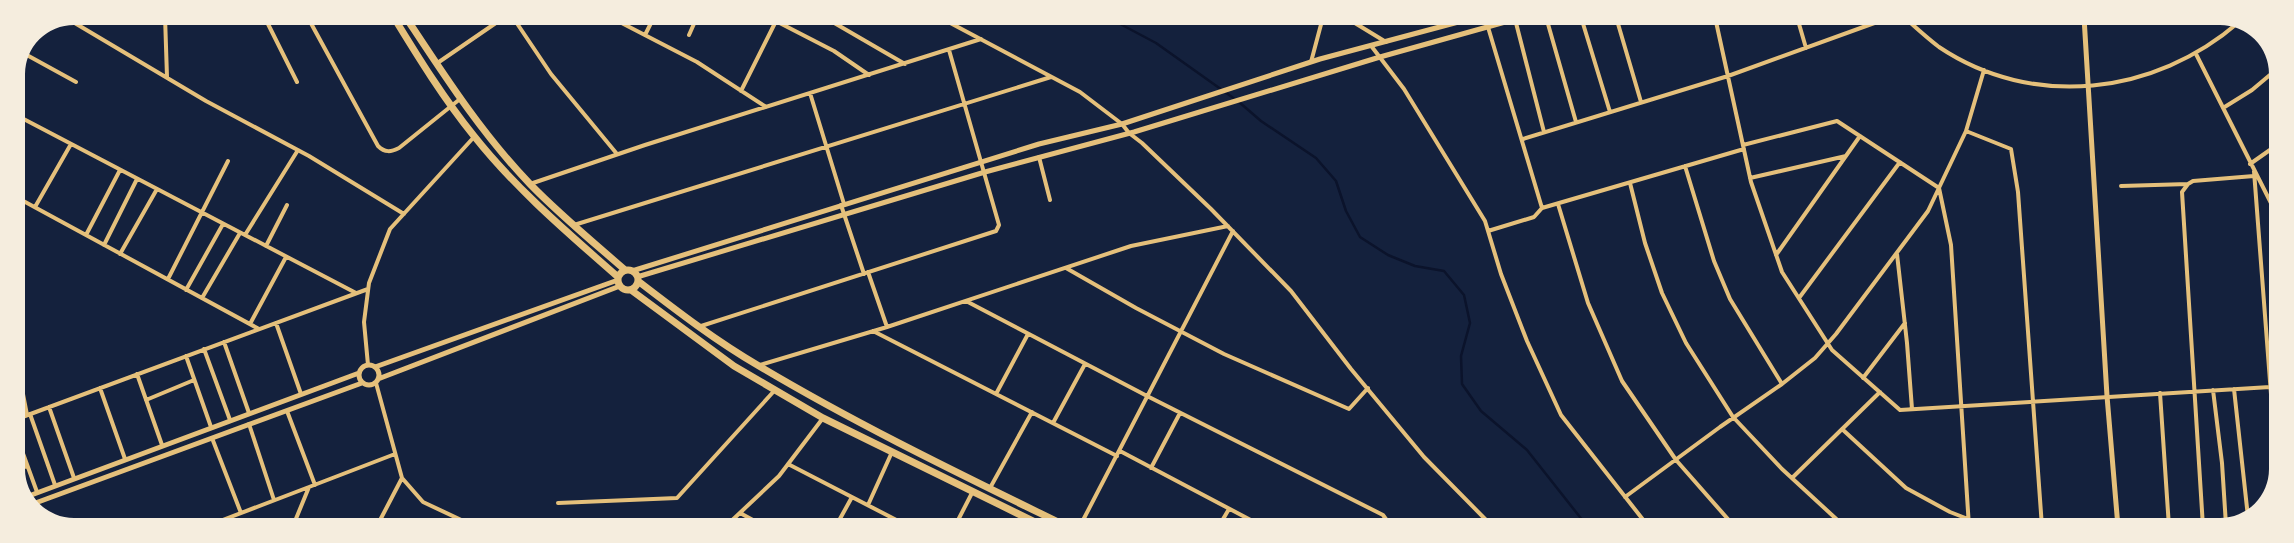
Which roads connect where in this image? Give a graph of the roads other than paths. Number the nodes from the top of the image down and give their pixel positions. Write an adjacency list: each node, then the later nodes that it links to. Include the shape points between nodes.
1 (78, 25): 48 (street)
2 (165, 25): 48 (street)
3 (268, 25): 51 (street)
4 (312, 25): 57 (street, via 383,150 389,152 399,148)
5 (399, 25): 57 (highway)
6 (411, 25): 42 (highway)
7 (493, 25): 42 (street)
8 (518, 25): 76 (street, via 551,74)
9 (627, 25): 31 (street)
10 (650, 25): 31 (street)
11 (693, 25): 32 (street)
12 (774, 25): 53 (street)
13 (784, 25): 45 (street, via 834,51)
14 (838, 25): 43 (street)
15 (955, 25): 33 (street)
16 (1321, 25): 41 (street)
17 (1358, 25): 34 (street)
18 (1448, 25): 34 (street)
19 (1496, 25): 29 (street)
20 (1516, 25): 66 (street)
21 (1548, 25): 63 (street)
22 (1583, 25): 61 (street)
23 (1618, 25): 56 (street)
24 (1717, 25): 46 (street)
25 (1799, 25): 36 (street)
26 (1869, 25): 36 (street)
27 (1913, 25): 44 (street, via 1939,47)
28 (2084, 25): 52 (street)
29 (1488, 27): 40 (street); 70 (street)
30 (2233, 27): 38 (street)
31 (645, 35): 53 (street, via 697,62)
32 (688, 35)
33 (981, 39): 37 (street); 49 (street)
34 (1387, 42): 35 (street)
35 (1372, 46): 40 (street); 41 (street)
36 (1806, 48): 46 (street)
37 (949, 50): 43 (street); 58 (street)
38 (2196, 54): 52 (street, via 2144,77); 60 (street)
39 (29, 56): 50 (street)
40 (1380, 57): 67 (street); 111 (street, via 1404,89 1485,220)
41 (1311, 62): 64 (street)
42 (436, 64): 55 (highway)
43 (905, 64): 45 (street)
44 (1984, 70): 52 (street, via 2018,81); 65 (street)
45 (869, 75): 54 (street)
46 (1728, 76): 56 (street); 73 (street)
47 (2269, 76): 60 (street)
48 (167, 77): 74 (street)
49 (1051, 77): 58 (street); 64 (street, via 1080,92)
50 (76, 82)
51 (297, 82)
52 (2088, 87): 168 (street)
53 (742, 91): 59 (street)
54 (810, 93): 59 (street); 72 (street)
55 (460, 100): 57 (street); 91 (highway)
56 (1641, 102): 61 (street)
57 (451, 104): 69 (highway)
58 (964, 105): 72 (street); 80 (street)
59 (766, 107): 76 (street)
60 (2223, 108): 82 (street)
61 (1610, 112): 63 (street)
62 (25, 120): 71 (street)
63 (1576, 122): 66 (street)
64 (1122, 124): 67 (street); 80 (street)
65 (1966, 131): 94 (street); 172 (street, via 2011,149 2018,192)
66 (1544, 132): 70 (street)
67 (1129, 133): 78 (street); 109 (street)
68 (1860, 136): 73 (street, via 1837,121); 77 (street); 81 (street)
69 (474, 137): 105 (street); 124 (highway, via 551,219)
70 (1522, 139): 103 (street)
71 (71, 144): 84 (street); 102 (street)
72 (827, 147): 101 (street); 108 (street)
73 (1743, 147): 83 (street); 88 (street)
74 (298, 150): 105 (street); 112 (street)
75 (2269, 151): 82 (street)
76 (617, 154): 91 (street)
77 (1846, 156): 88 (street); 117 (street)
78 (1039, 157): 86 (street); 96 (street)
79 (228, 161): 104 (street)
80 (982, 161): 86 (street); 101 (street)
81 (1900, 162): 94 (street); 130 (street)
82 (2250, 164): 85 (street)
83 (1685, 166): 90 (street); 156 (street, via 1730,299)
84 (120, 170): 89 (street); 113 (street)
85 (2254, 171): 87 (street); 97 (street)
86 (985, 172): 106 (street); 121 (street, via 999,225 996,231)
87 (2254, 176): 92 (street); 151 (street)
88 (1750, 178): 117 (street)
89 (138, 179): 95 (street); 114 (street)
90 (1630, 183): 99 (street); 182 (street, via 1645,243 1662,292 1686,343)
91 (530, 184): 108 (highway)
92 (2188, 184): 93 (street); 163 (street, via 2182,192)
93 (2120, 186)
94 (1939, 188): 118 (street, via 1928,211); 173 (street, via 1951,245)
95 (156, 189): 104 (street); 116 (street)
96 (1050, 200)
97 (2269, 200)
98 (25, 202): 102 (street)
99 (1558, 204): 103 (street); 196 (street, via 1588,303 1622,381)
100 (287, 205): 115 (street)
101 (843, 205): 106 (street); 122 (street)
102 (36, 207): 113 (street)
103 (1542, 208): 111 (street, via 1534,217)
104 (201, 212): 107 (street); 123 (street)
105 (404, 214): 125 (street, via 390,229)
106 (845, 216): 121 (street); 122 (street)
107 (223, 224): 112 (street); 126 (street)
108 (574, 225): 122 (highway)
109 (1228, 226): 110 (street); 120 (street, via 1130,246)
110 (1233, 231): 139 (street); 159 (street, via 1291,291)
111 (1488, 231): 211 (street, via 1527,341 1562,415)
112 (242, 234): 115 (street); 129 (street)
113 (86, 235): 114 (street)
114 (104, 244): 116 (street)
115 (266, 246): 119 (street)
116 (120, 254): 123 (street)
117 (1776, 254): 130 (street, via 1782,272)
118 (1897, 254): 134 (street); 142 (street)
119 (286, 257): 128 (street); 133 (street)
120 (1066, 268): 131 (street); 139 (street)
121 (866, 273): 135 (street); 136 (street)
122 (633, 275): 124 (highway); 127 (highway, via 634,288); 135 (highway)
123 (168, 279): 126 (street)
124 (618, 281): 127 (highway); 148 (street); 154 (street)
125 (368, 289): 128 (street); 146 (street, via 364,322)
126 (186, 290): 129 (street)
127 (630, 290): 161 (highway, via 734,366)
128 (356, 293): 132 (street)
129 (202, 298): 133 (street)
130 (1799, 298): 142 (street)
131 (966, 301): 136 (street); 140 (street)
132 (276, 323): 137 (street); 166 (street)
133 (250, 324): 137 (street)
134 (1905, 324): 152 (street); 175 (street)
135 (698, 326): 147 (highway)
136 (887, 327): 138 (street)
137 (259, 329): 141 (street)
138 (873, 331): 147 (street); 167 (street)
139 (1182, 332): 159 (street, via 1349,409); 169 (street)
140 (1028, 334): 145 (street); 167 (street)
141 (224, 342): 143 (street); 178 (street)
142 (1828, 343): 152 (street); 156 (street, via 1815,358)
143 (204, 349): 144 (street); 184 (street)
144 (186, 356): 150 (street); 153 (street)
145 (1085, 364): 169 (street); 185 (street)
146 (368, 365): 148 (street); 149 (street)
147 (758, 366): 206 (highway, via 852,420)
148 (375, 367): 154 (street, via 378,370)
149 (359, 373): 155 (street); 166 (street)
150 (137, 374): 158 (street); 171 (street)
151 (2269, 374)
152 (1864, 378): 164 (street)
153 (194, 380): 171 (street); 187 (street)
154 (377, 381): 155 (street, via 369,386); 192 (street)
155 (362, 383): 176 (street)
156 (1782, 384): 182 (street)
157 (2269, 387): 160 (street)
158 (100, 388): 174 (street); 194 (street)
159 (1368, 388): 235 (street, via 1424,457)
160 (2234, 389): 162 (street); 217 (street)
161 (775, 390): 183 (highway); 214 (street, via 677,498)
162 (2213, 390): 163 (street); 245 (street)
163 (2194, 391): 165 (street); 244 (street)
164 (1880, 392): 175 (street, via 1900,410); 188 (street)
165 (2160, 393): 168 (street); 243 (street)
166 (301, 394): 178 (street)
167 (996, 394): 177 (street)
168 (2107, 396): 172 (street); 242 (street)
169 (1149, 397): 179 (street); 193 (street)
170 (25, 400): 180 (street)
171 (146, 400): 190 (street)
172 (2032, 401): 173 (street); 241 (street)
173 (1961, 406): 175 (street); 240 (street)
174 (49, 407): 180 (street); 200 (street)
175 (1912, 409)
176 (287, 411): 186 (street); 204 (street)
177 (1032, 412): 185 (street); 206 (street)
178 (249, 413): 184 (street)
179 (1180, 413): 199 (street); 234 (street)
180 (28, 414): 181 (street); 203 (street)
181 (25, 415)
182 (1733, 417): 196 (street); 202 (street)
183 (823, 418): 191 (highway); 197 (street)
184 (230, 420): 187 (street)
185 (1053, 423): 193 (street)
186 (249, 424): 189 (street); 212 (street)
187 (211, 427): 190 (street)
188 (1842, 429): 202 (street); 239 (street, via 1906,488)
189 (212, 438): 213 (street); 218 (street)
190 (162, 446): 194 (street)
191 (892, 452): 208 (highway); 215 (street)
192 (395, 454): 201 (street); 204 (street)
193 (1119, 454): 199 (street); 231 (street)
194 (125, 459): 200 (street)
195 (25, 460): 198 (street)
196 (1676, 460): 211 (street); 237 (street)
197 (788, 464): 210 (street); 219 (street)
198 (27, 466): 207 (street)
199 (1151, 468): 216 (street)
200 (74, 478): 203 (street)
201 (402, 478): 222 (street); 223 (street, via 423,502)
202 (1792, 478): 238 (street)
203 (55, 485): 207 (street)
204 (315, 485): 205 (street)
205 (309, 487): 212 (street); 221 (street)
206 (990, 488): 230 (highway)
207 (37, 492): 209 (street)
208 (973, 492): 228 (street); 229 (highway)
209 (32, 494)
210 (852, 497): 215 (street); 226 (street)
211 (1625, 497): 236 (street)
212 (274, 500): 218 (street)
213 (38, 502)
214 (558, 503)
215 (868, 505): 227 (street)
216 (1229, 509): 232 (street); 233 (street)
217 (2247, 509)
218 (241, 513): 220 (street)
219 (740, 513): 224 (street); 225 (street)
220 (228, 518)
221 (296, 518)
222 (381, 518)
223 (455, 518)
224 (735, 518)
225 (749, 518)
226 (840, 518)
227 (892, 518)
228 (959, 518)
229 (1027, 518)
230 (1048, 518)
231 (1084, 518)
232 (1224, 518)
233 (1246, 518)
234 (1385, 518)
235 (1484, 518)
236 (1642, 518)
237 (1727, 518)
238 (1836, 518)
239 (1965, 518)
240 (1968, 518)
241 (2041, 518)
242 (2117, 518)
243 (2167, 518)
244 (2202, 518)
245 (2226, 518)

